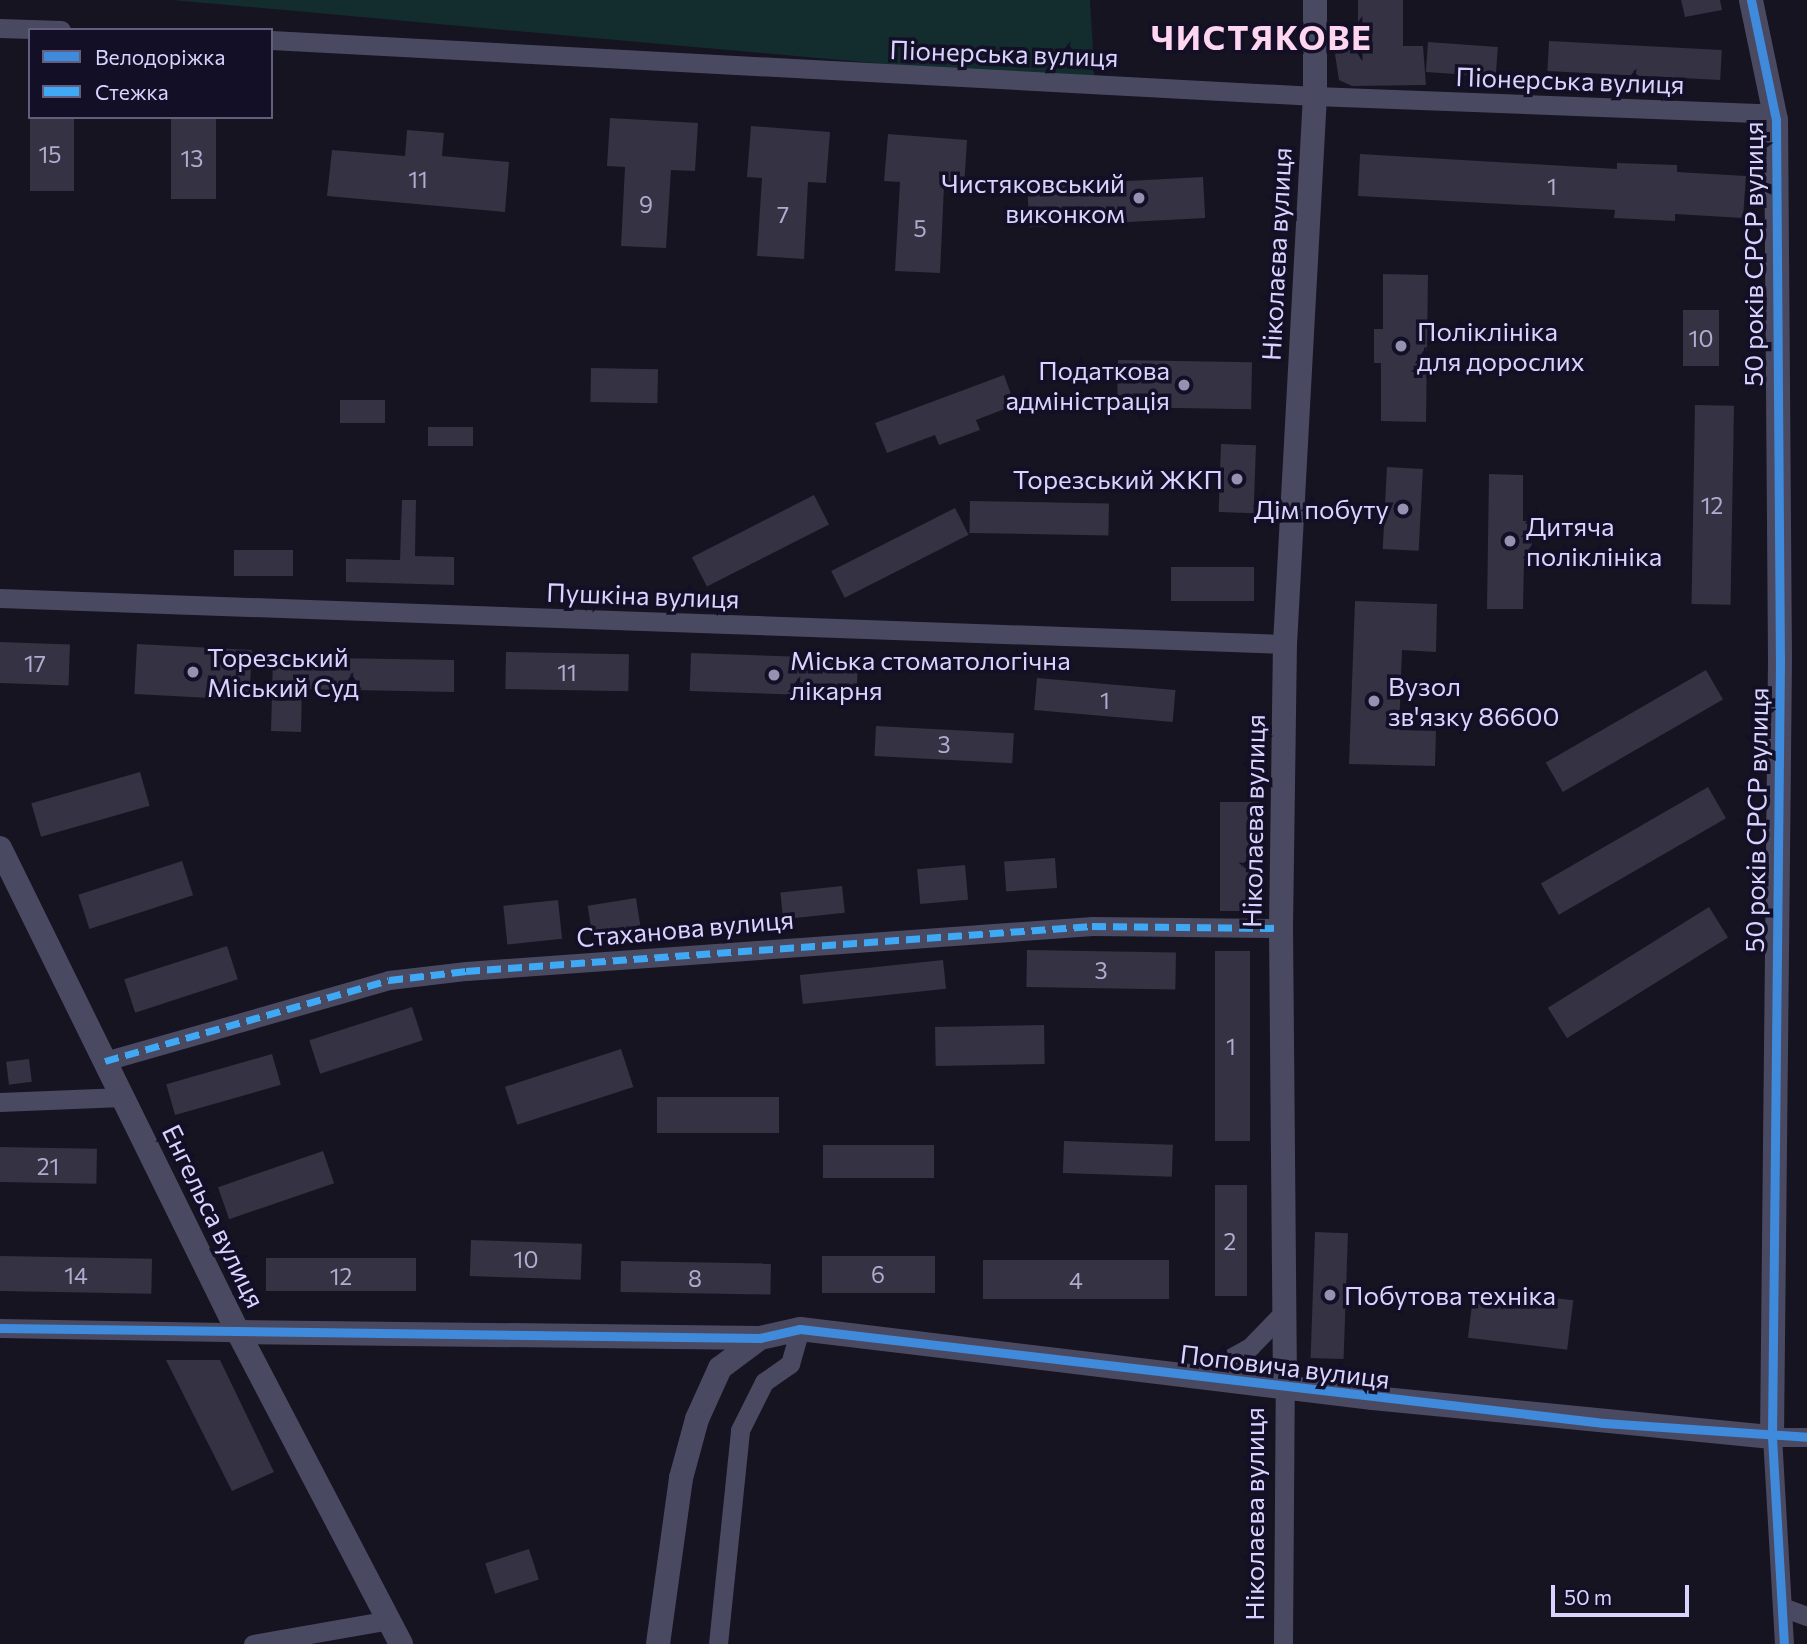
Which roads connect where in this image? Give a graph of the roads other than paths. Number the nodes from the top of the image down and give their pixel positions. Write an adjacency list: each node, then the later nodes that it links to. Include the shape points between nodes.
1 (1315, 0): 6 (street, Ніколаєва вулиця)
2 (1751, 0): 7 (street, 50 років СРСР вулиця)
3 (0, 28): 4 (street)
4 (28, 29)
5 (273, 40): 6 (street, Піонерська вулиця)
6 (1315, 96): 7 (street, Піонерська вулиця, via 1757,113); 9 (street, Ніколаєва вулиця)
7 (1776, 120): 22 (street, 50 років СРСР вулиця, via 1780,660)
8 (0, 598): 9 (street, Пушкіна вулиця)
9 (1285, 644): 11 (street, Ніколаєва вулиця)
10 (0, 848): 12 (street, Енгельса вулиця)
11 (1281, 928): 12 (street, Стаханова вулиця, via 1092,926 389,980); 15 (street, Ніколаєва вулиця)
12 (105, 1062): 13 (street, Енгельса вулиця)
13 (122, 1097): 14 (street); 18 (street, Енгельса вулиця)
14 (0, 1102)
15 (1283, 1312): 20 (street, via 1250,1347); 21 (street, Ніколаєва вулиця)
16 (0, 1328): 18 (street)
17 (800, 1329): 19 (street, Поповича вулиця); 20 (street, Поповича вулиця); 30 (street, via 790,1364 764,1382 740,1430)
18 (238, 1332): 19 (street); 26 (street, Енгельса вулиця)
19 (760, 1338): 29 (street, via 720,1368 696,1419 681,1478)
20 (1198, 1376): 21 (street, Поповича вулиця)
21 (1285, 1385): 22 (street, Поповича вулиця, via 1604,1423); 31 (street, Ніколаєва вулиця)
22 (1772, 1437): 23 (street, Поповича вулиця); 24 (street, 50 років СРСР вулиця)
23 (1807, 1437)
24 (1782, 1607): 25 (street); 32 (street, 50 років СРСР вулиця)
25 (1807, 1616)
26 (389, 1620): 27 (street); 28 (street, Енгельса вулиця)
27 (253, 1644)
28 (401, 1644)
29 (658, 1644)
30 (718, 1644)
31 (1283, 1644)
32 (1784, 1644)

